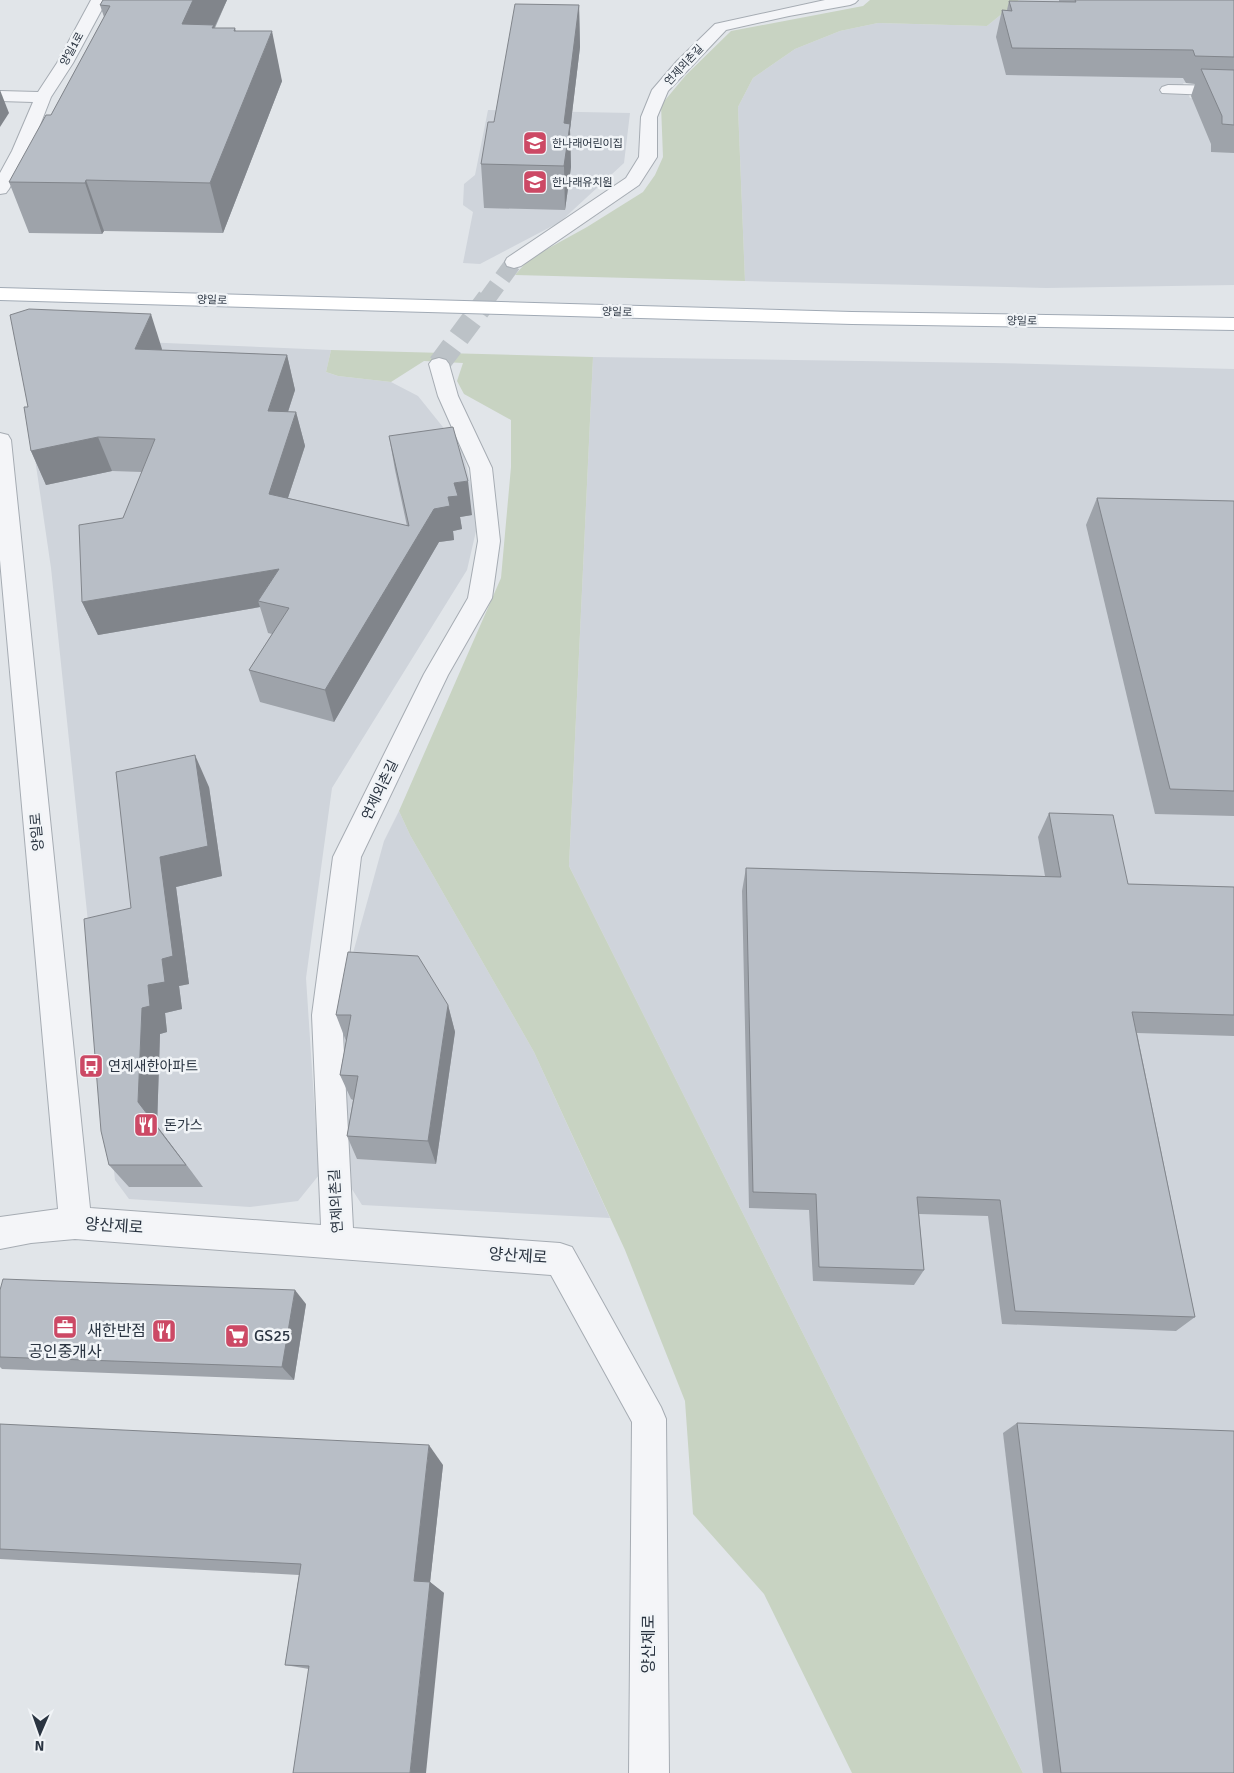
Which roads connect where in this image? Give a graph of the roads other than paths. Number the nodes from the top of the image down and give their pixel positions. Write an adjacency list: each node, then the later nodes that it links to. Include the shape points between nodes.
1 (99, 0): 6 (street, 양일1로)
2 (850, 0): 8 (street, 연제외촌길, via 721,28 660,90 649,117 648,157 634,181)
3 (1168, 90): 4 (street)
4 (1234, 91)
5 (0, 96): 6 (street)
6 (43, 97): 7 (street, 양일1로, via 21,151)
7 (0, 189)
8 (514, 262)
9 (0, 294): 10 (main road, 양일로, via 862,318)
10 (1234, 324)
11 (439, 364): 15 (street, 연제외촌길, via 448,396 481,468 490,540 480,598 436,674 347,857 327,1016)
12 (0, 440): 13 (street, 양일로)
13 (75, 1223): 14 (street, 양산제로); 15 (street, 양산제로)
14 (0, 1233)
15 (338, 1242): 16 (street, 양산제로, via 560,1259 649,1419)
16 (650, 1773)

